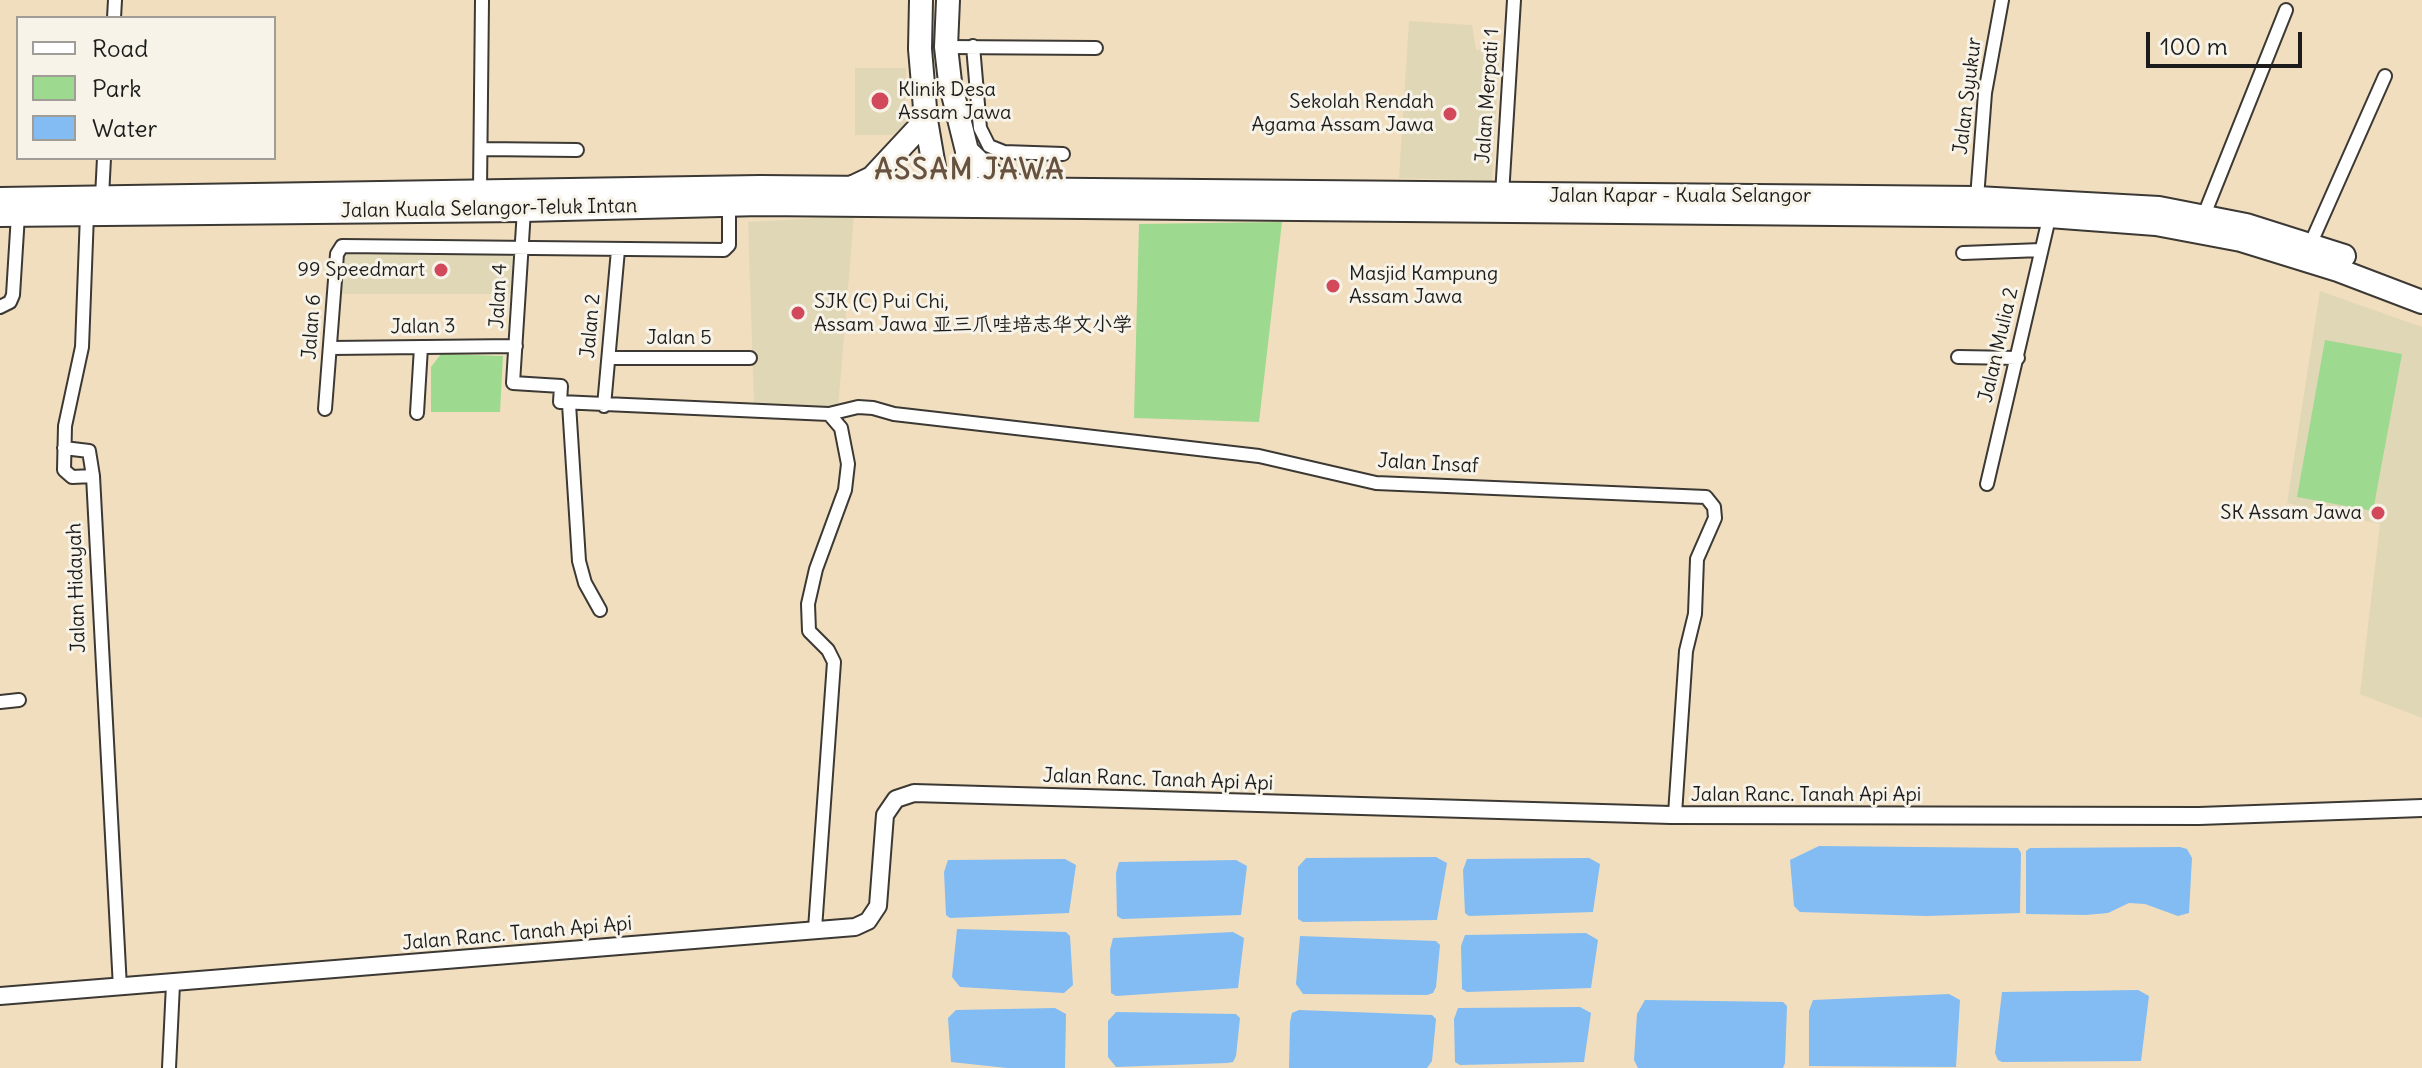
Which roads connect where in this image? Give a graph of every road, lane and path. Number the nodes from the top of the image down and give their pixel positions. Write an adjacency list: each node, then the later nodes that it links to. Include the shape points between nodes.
1 (482, 0): 12 (street)
2 (921, 0): 11 (highway)
3 (948, 0): 8 (highway)
4 (1514, 0): 20 (street, Jalan Merpati 1)
5 (2002, 0): 22 (street, Jalan Syukur, via 1985,93)
6 (2286, 10): 30 (street)
7 (973, 46): 8 (street); 9 (street); 15 (street, via 980,128 989,146 1004,152)
8 (946, 47): 14 (highway)
9 (1096, 48)
10 (2385, 76): 31 (street)
11 (926, 120): 17 (highway, via 872,178); 21 (highway)
12 (481, 149): 13 (street); 18 (street)
13 (577, 150)
14 (967, 151): 19 (highway, via 995,178); 24 (highway)
15 (1063, 154)
16 (104, 160): 26 (street)
17 (850, 189): 18 (highway, Jalan Kuala Selangor-Teluk Intan); 21 (highway, Jalan Kuala Selangor-Teluk Intan)
18 (480, 190): 26 (highway, Jalan Kuala Selangor-Teluk Intan)
19 (1040, 192): 20 (highway, Jalan Kapar - Kuala Selangor); 24 (highway, Jalan Kapar - Kuala Selangor)
20 (1502, 195): 22 (highway, Jalan Kapar - Kuala Selangor)
21 (935, 197): 24 (highway, Jalan Kapar - Kuala Selangor); 25 (highway, Jalan Kuala Selangor-Teluk Intan)
22 (1977, 198): 27 (highway, Jalan Kapar - Kuala Selangor)
23 (0, 199): 26 (highway, Jalan Kuala Selangor-Teluk Intan)
24 (970, 201): 27 (highway, Jalan Kapar - Kuala Selangor)
25 (729, 204): 28 (highway, Jalan Kuala Selangor-Teluk Intan); 33 (street, via 729,245 724,250)
26 (95, 206): 28 (highway, Jalan Kuala Selangor-Teluk Intan); 29 (highway, Jalan Kuala Selangor-Teluk Intan); 51 (street, via 82,347)
27 (2051, 208): 30 (highway, Jalan Kapar - Kuala Selangor, via 2159,208); 34 (street, Jalan Mulia 2); 37 (highway, Jalan Kapar - Kuala Selangor, via 2241,240)
28 (524, 210): 32 (street, Jalan 4)
29 (9, 215): 38 (street, via 13,295)
30 (2204, 215): 31 (highway, Jalan Kapar - Kuala Selangor)
31 (2310, 245): 36 (highway, Jalan Kapar - Kuala Selangor)
32 (522, 250): 33 (street); 39 (street, Jalan 4); 41 (street, Jalan 6, via 339,248)
33 (618, 250): 43 (street, Jalan 2)
34 (2041, 250): 35 (street); 45 (street, Jalan Mulia 2)
35 (1963, 253)
36 (2422, 286)
37 (2422, 302)
38 (0, 307)
39 (516, 346): 40 (street, Jalan 3); 46 (street, Jalan 4, via 513,383 561,386 560,402)
40 (421, 347): 41 (street, Jalan 3); 49 (street)
41 (331, 348): 48 (street, Jalan 6)
42 (1958, 357): 45 (street)
43 (609, 358): 44 (street, Jalan 5); 47 (street, Jalan 2)
44 (750, 358)
45 (2018, 358): 53 (street, Jalan Mulia 2)
46 (569, 404): 47 (street); 54 (street, via 579,561)
47 (604, 406): 50 (street)
48 (325, 409)
49 (417, 413)
50 (829, 414): 58 (street, Jalan Insaf, via 873,408 1144,441 1259,456 1376,483 1706,497 1715,518 1695,572); 59 (street, via 841,428 848,464 845,490 808,604 809,631 834,662)
51 (64, 448): 52 (street, via 89,451); 52 (street, via 67,475)
52 (93, 476): 61 (street, Jalan Hidayah)
53 (1987, 484)
54 (600, 610)
55 (19, 700): 56 (street)
56 (0, 702)
57 (2422, 808): 58 (street, Jalan Ranc. Tanah Api Api, via 2199,816)
58 (1675, 814): 59 (street, Jalan Ranc. Tanah Api Api, via 914,793 896,799 885,815 874,914 855,927)
59 (815, 929): 60 (street, Jalan Ranc. Tanah Api Api)
60 (173, 984): 61 (street, Jalan Ranc. Tanah Api Api); 63 (street)
61 (120, 988): 62 (street, Jalan Ranc. Tanah Api Api)
62 (0, 996)
63 (169, 1068)

